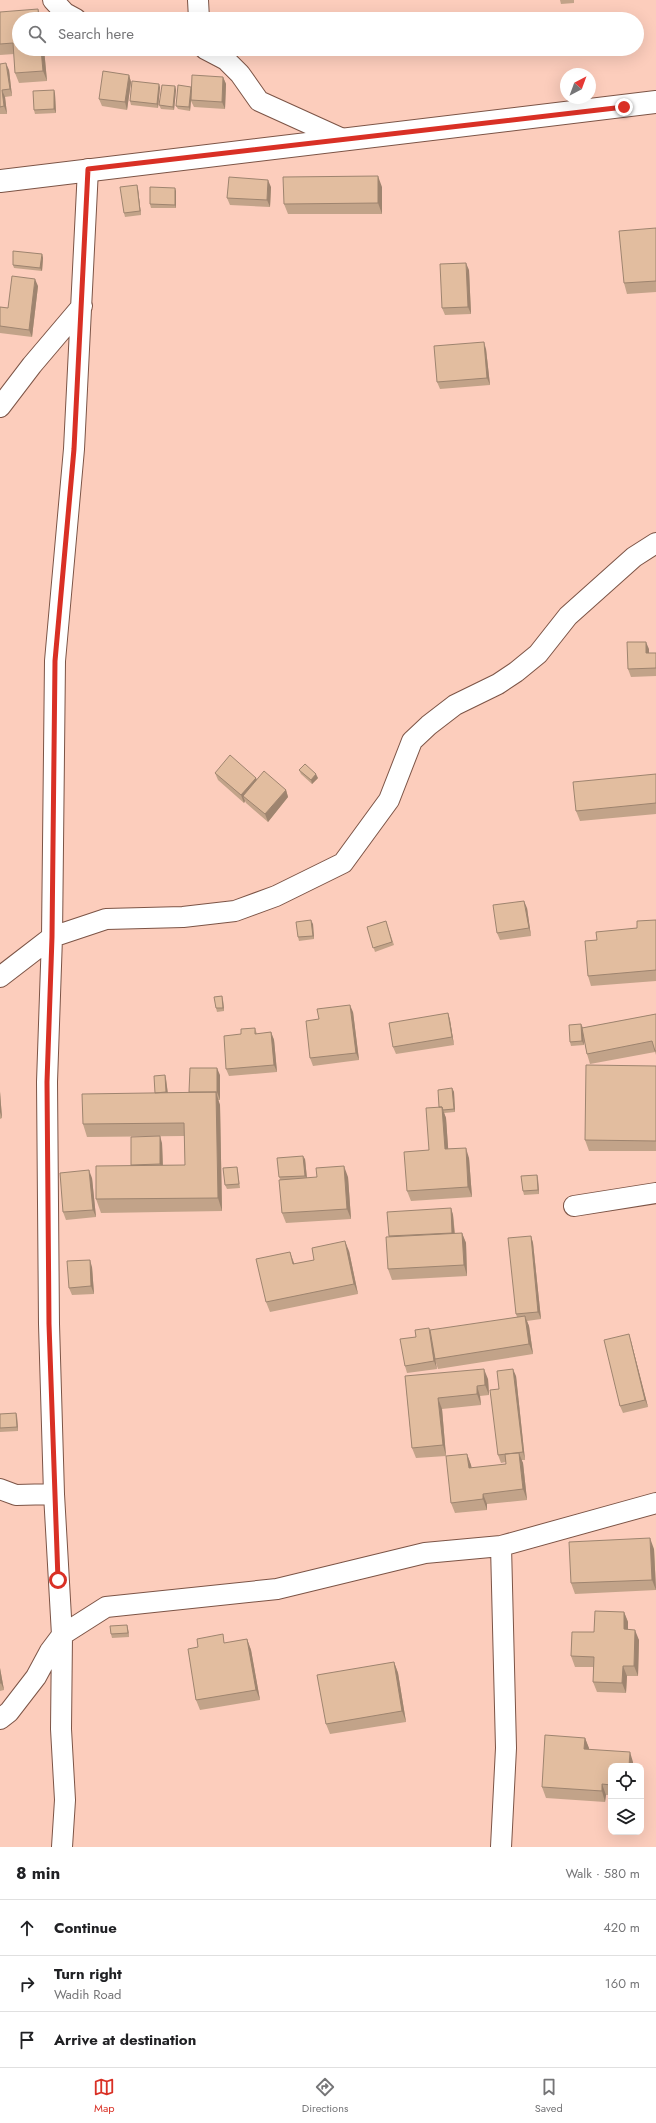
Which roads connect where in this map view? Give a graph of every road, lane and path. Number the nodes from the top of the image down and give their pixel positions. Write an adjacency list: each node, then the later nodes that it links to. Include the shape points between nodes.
1 (53, 0): 3 (street)
2 (198, 0): 4 (street)
3 (63, 12)
4 (199, 12)
5 (218, 56): 7 (street, via 240,74 259,101)
6 (656, 102): 7 (street)
7 (345, 140): 8 (street)
8 (88, 169): 9 (street); 10 (street)
9 (0, 181)
10 (82, 306): 11 (street); 13 (street, via 74,449 55,661)
11 (0, 407)
12 (656, 544): 13 (street, via 634,557 568,616 538,654 516,672 455,705 412,741 389,800 343,863 276,896 235,910 183,917 106,919)
13 (52, 937): 14 (street); 18 (street, via 47,1082 49,1324)
14 (0, 977)
15 (656, 1193): 16 (street)
16 (574, 1206)
17 (0, 1489): 18 (street, via 16,1495)
18 (54, 1494): 21 (street)
19 (656, 1504): 20 (street)
20 (501, 1546): 21 (street, via 425,1553 277,1589 106,1607); 24 (street, via 506,1748)
21 (62, 1635): 22 (street, via 32,1682); 23 (street, via 61,1729 65,1800)
22 (0, 1720)
23 (62, 1847)
24 (501, 1847)

